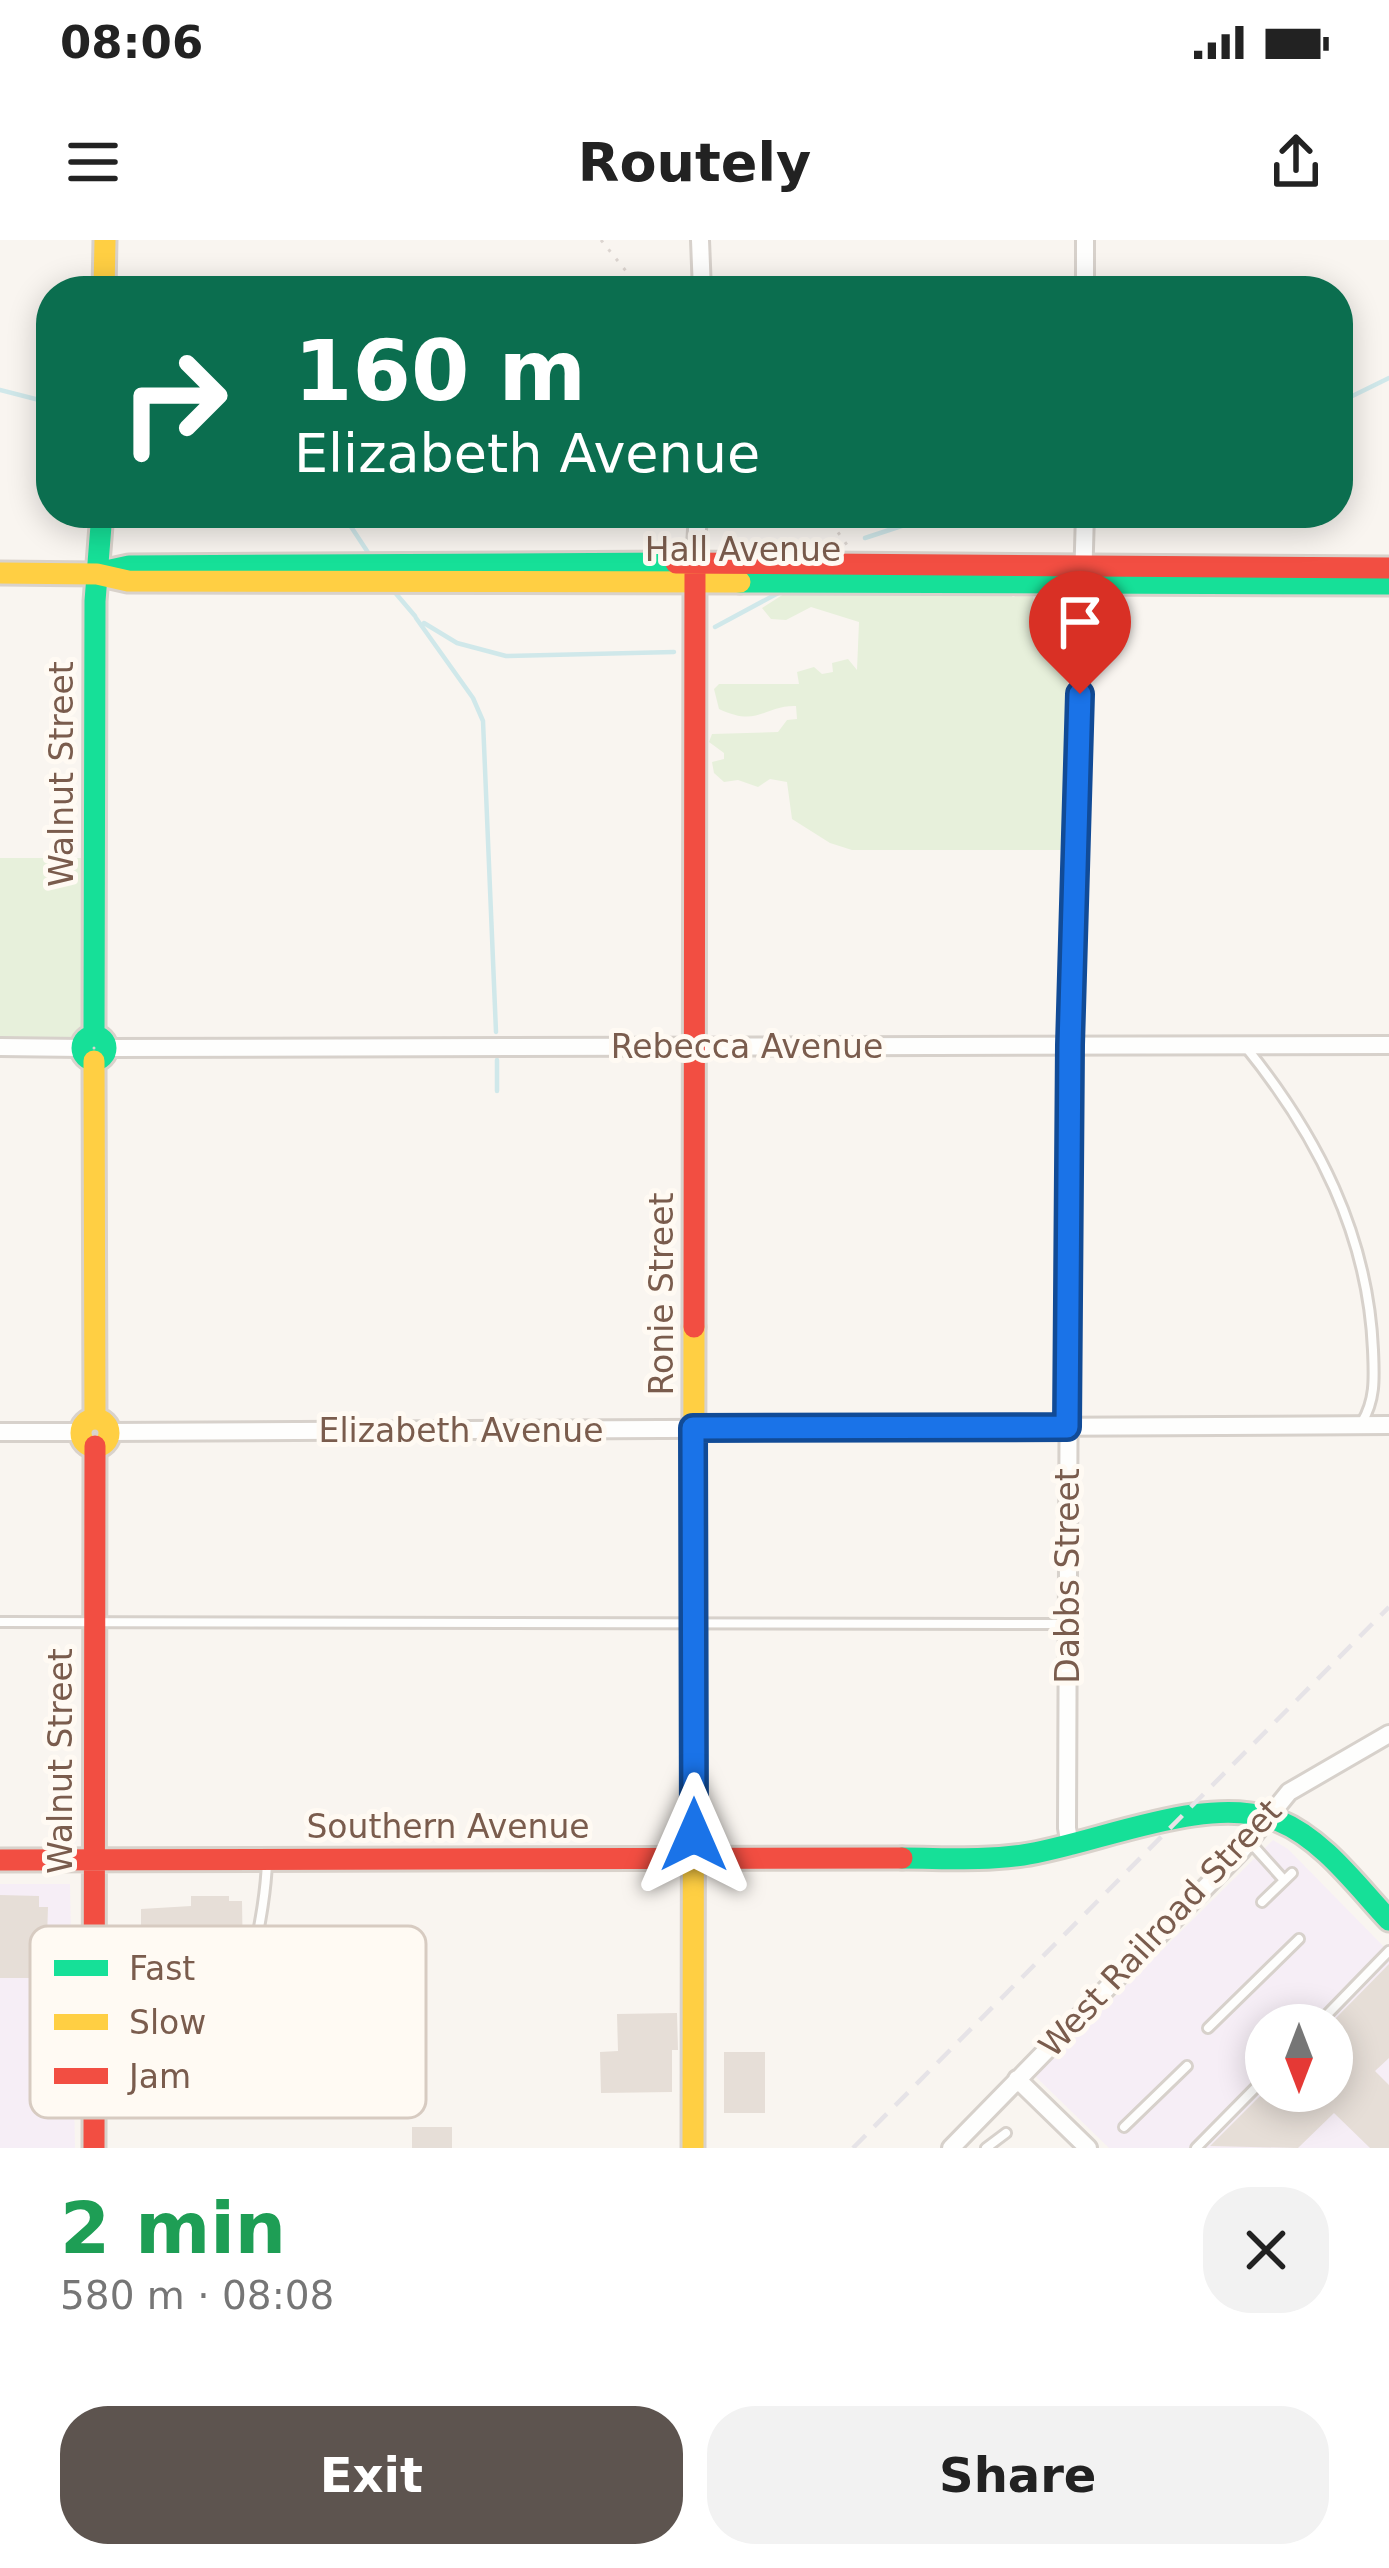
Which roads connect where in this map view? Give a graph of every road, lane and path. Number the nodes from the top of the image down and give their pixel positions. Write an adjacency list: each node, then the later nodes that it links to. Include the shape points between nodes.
1 (105, 240): 5 (street)
2 (601, 240): 6 (path)
3 (700, 240): 7 (street)
4 (1084, 240): 8 (street)
5 (104, 276)
6 (630, 276)
7 (701, 276)
8 (1085, 276)
9 (101, 528): 17 (street, Walnut Street)
10 (697, 528): 15 (street, Ronie Street)
11 (835, 528): 13 (path)
12 (1085, 528): 18 (street, Dabbs Street)
13 (849, 564): 15 (street, Hall Avenue); 18 (street, Hall Avenue)
14 (1389, 568): 18 (street, Hall Avenue)
15 (695, 573): 17 (street, Hall Avenue, via 129,566); 18 (street, Hall Avenue); 23 (street, Ronie Street)
16 (0, 574): 17 (street, Hall Avenue)
17 (97, 574): 25 (street, Walnut Street)
18 (1085, 574): 19 (street, Hall Avenue); 20 (street, Dabbs Street)
19 (1389, 584)
20 (1070, 1045): 21 (street, Rebecca Avenue); 23 (street, Rebecca Avenue); 28 (street, Dabbs Street)
21 (1244, 1045): 22 (street, Rebecca Avenue); 27 (lane, via 1322,1161 1350,1220 1368,1293 1375,1388)
22 (1389, 1045)
23 (695, 1046): 25 (street, Rebecca Avenue); 29 (street, Ronie Street)
24 (0, 1047): 25 (street, Rebecca Avenue)
25 (94, 1048): 31 (street, Walnut Street)
26 (1389, 1425): 27 (street, Elizabeth Avenue)
27 (1360, 1426): 28 (street, Elizabeth Avenue)
28 (1067, 1427): 29 (street, Elizabeth Avenue); 35 (street, Dabbs Street)
29 (693, 1428): 31 (street, Elizabeth Avenue); 34 (street, Ronie Street)
30 (0, 1432): 31 (street, Elizabeth Avenue)
31 (95, 1432): 33 (street, Walnut Street)
32 (0, 1622): 33 (lane)
33 (94, 1622): 34 (lane); 42 (street, Walnut Street)
34 (695, 1623): 35 (lane); 40 (street, Ronie Street)
35 (1067, 1624): 39 (street, Dabbs Street)
36 (1389, 1734): 37 (street, West Railroad Street, via 1289,1792)
37 (1266, 1816): 38 (street, West Railroad Street); 39 (street, Southern Avenue, via 1226,1813); 45 (street, via 1321,1851)
38 (1248, 1840): 44 (lane, via 1288,1877); 53 (street, West Railroad Street)
39 (1070, 1847): 40 (street, Southern Avenue, via 998,1858)
40 (694, 1858): 43 (street, Southern Avenue); 61 (street, Ronie Street)
41 (0, 1860): 42 (street, Southern Avenue)
42 (93, 1860): 43 (street, Southern Avenue); 46 (street, Walnut Street)
43 (267, 1860): 47 (lane)
44 (1262, 1902)
45 (1389, 1920)
46 (93, 1926)
47 (261, 1926)
48 (1299, 1939): 51 (lane)
49 (1389, 1951): 50 (lane)
50 (1337, 2004)
51 (1208, 2028)
52 (1187, 2066): 56 (lane)
53 (1017, 2079): 57 (street, West Railroad Street); 63 (street)
54 (1245, 2098): 64 (lane)
55 (94, 2118): 60 (street, Walnut Street)
56 (1124, 2127)
57 (969, 2129): 59 (lane); 62 (street, West Railroad Street)
58 (1006, 2133): 59 (lane)
59 (986, 2147)
60 (94, 2148)
61 (694, 2148)
62 (951, 2148)
63 (1088, 2148)
64 (1196, 2148)

